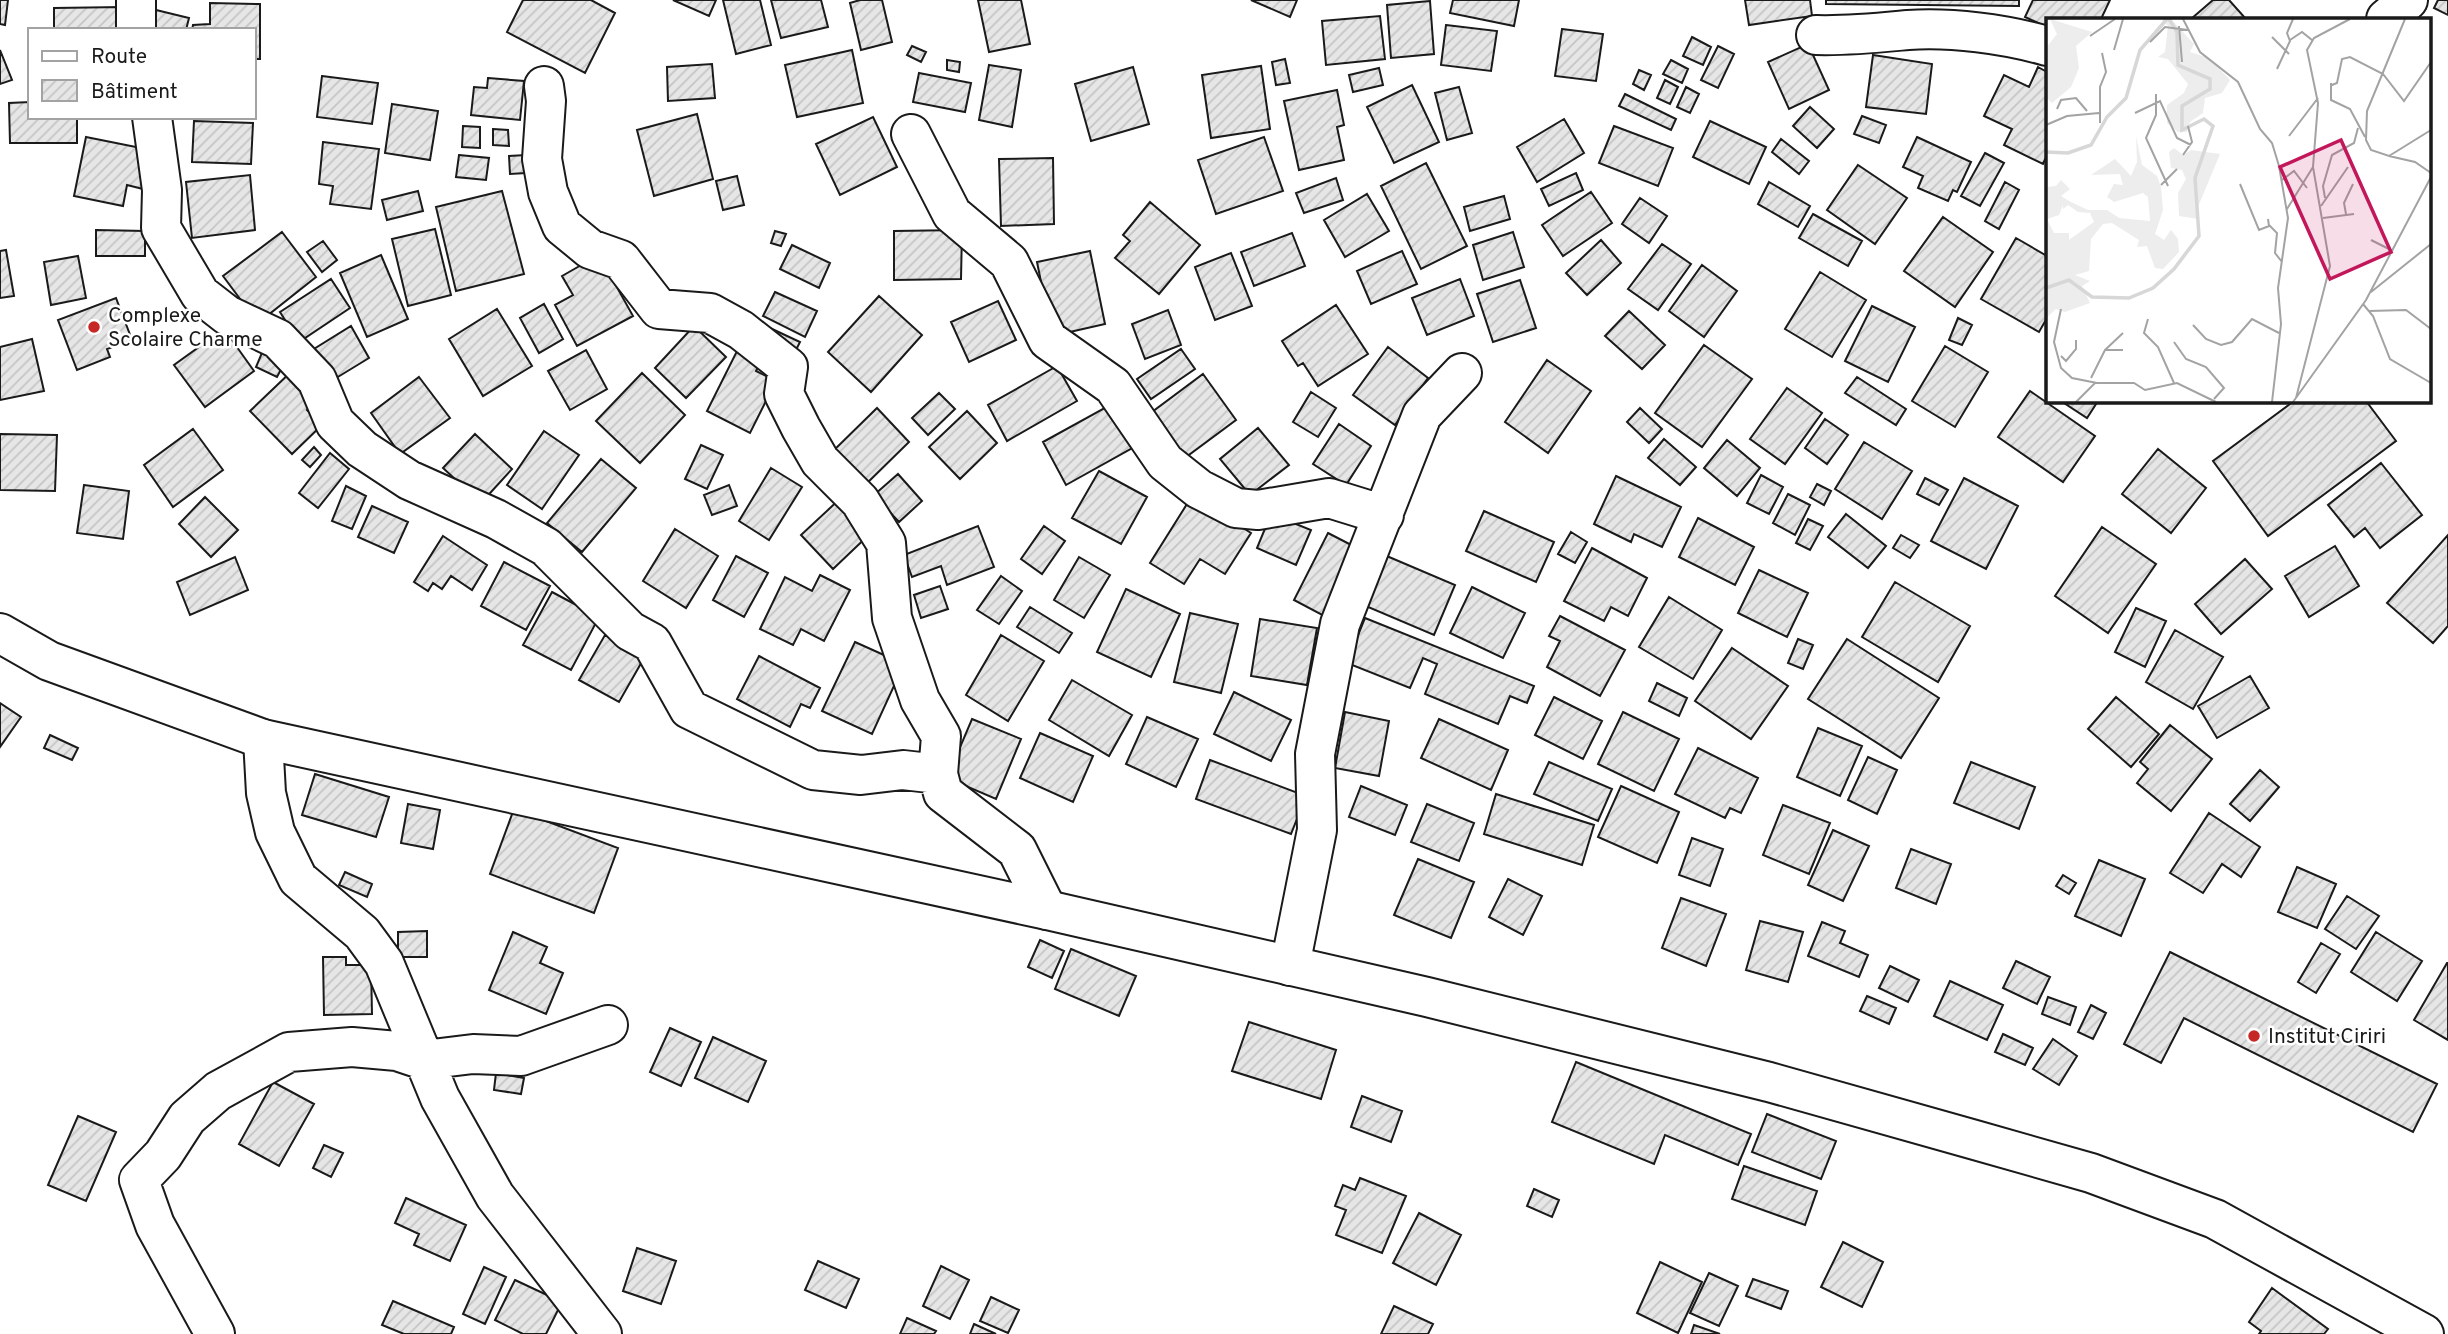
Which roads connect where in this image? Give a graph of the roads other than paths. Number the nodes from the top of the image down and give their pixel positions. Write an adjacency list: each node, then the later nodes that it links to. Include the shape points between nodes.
1 (136, 0): 4 (street)
2 (2409, 0): 3 (street)
3 (2387, 18)
4 (136, 28)
5 (1816, 35): 6 (street, via 1863,37 1910,30 1977,34)
6 (2046, 46)
7 (544, 86): 14 (street, via 542,159 548,192 562,226 590,248 621,260 659,309 710,313 741,330 788,367 784,394 800,428 820,461 860,501 887,543 892,618 919,700 941,736)
8 (152, 119): 14 (street, via 162,190 161,228 200,294 228,316 278,339 317,380 335,422 362,449 409,480 545,547 630,631 652,643 689,709 813,770)
9 (911, 134): 11 (street, via 952,214 1009,262 1048,340 1114,386 1165,463 1199,489 1237,508 1258,510 1329,498)
10 (1462, 373): 11 (street, via 1422,415)
11 (1384, 515): 16 (street, via 1340,624 1315,754 1317,830)
12 (0, 633): 13 (street, via 49,661)
13 (263, 739): 15 (street); 18 (street, via 266,793 275,832 298,879 362,933 384,963)
14 (938, 774): 15 (street, via 943,793 1017,850)
15 (1047, 910): 16 (street)
16 (1290, 966): 21 (street, via 1769,1082 2091,1174 2215,1219)
17 (608, 1025): 18 (street, via 521,1056 473,1054)
18 (424, 1060): 19 (street, via 397,1051 352,1047 289,1052 218,1091 187,1118 163,1155 139,1180 155,1225); 20 (street, via 495,1196)
19 (215, 1334)
20 (601, 1334)
21 (2424, 1334)

